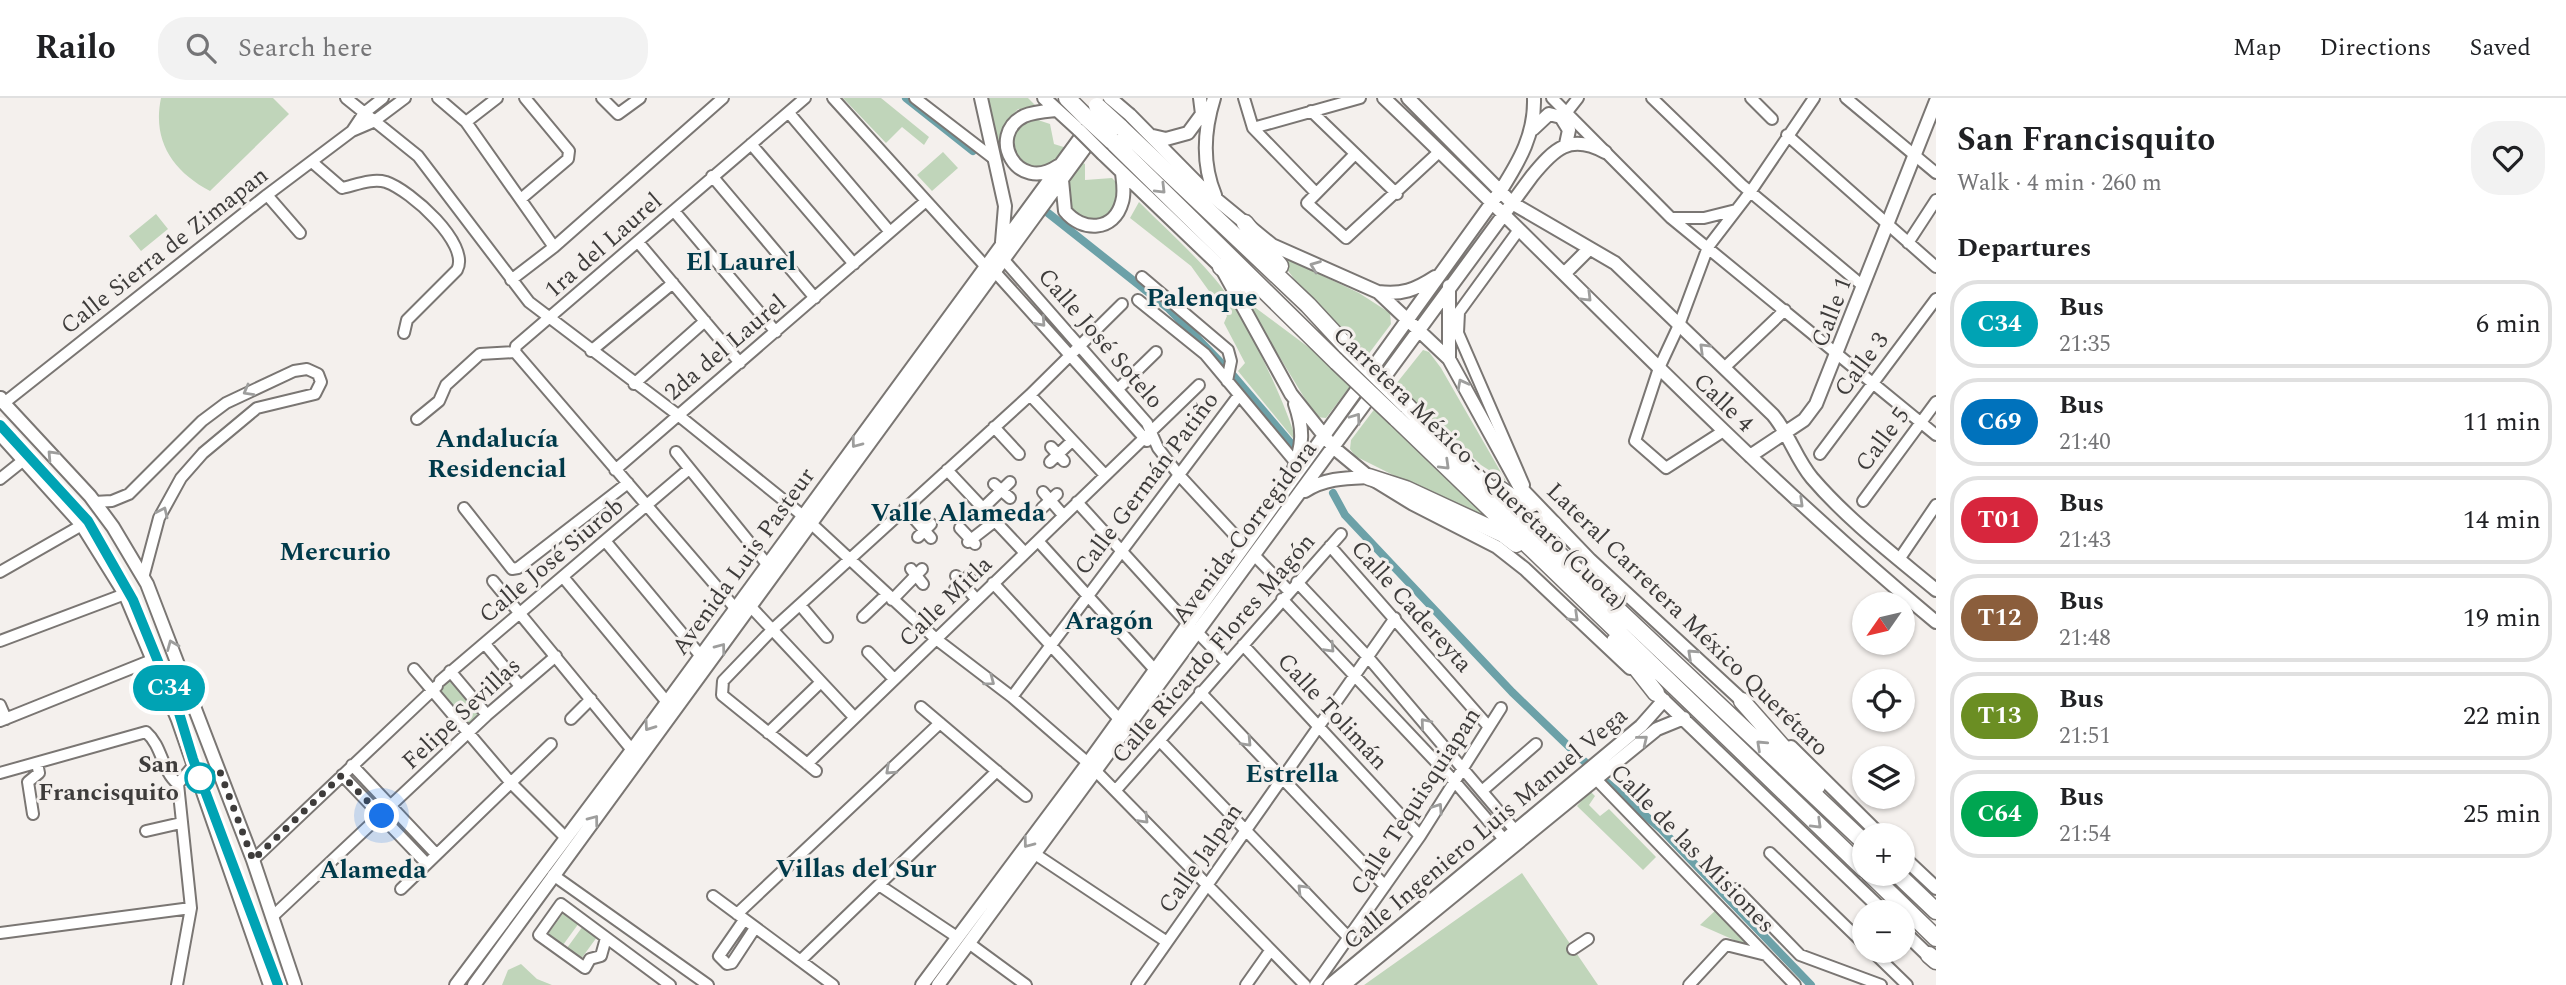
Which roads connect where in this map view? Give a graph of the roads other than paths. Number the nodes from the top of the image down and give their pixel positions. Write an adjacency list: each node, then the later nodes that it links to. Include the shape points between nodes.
1 (346, 98): 34 (street)
2 (383, 98): 34 (street, Calle Sierra de Zimapan)
3 (405, 98): 40 (street, Calle Sierra de Zimapan)
4 (438, 98): 39 (street)
5 (497, 98): 39 (street)
6 (526, 98): 66 (street, via 569,151 568,159)
7 (602, 98): 8 (street, via 618,114)
8 (640, 98)
9 (723, 98): 84 (street)
10 (805, 98): 35 (street, 1ra del Laurel)
11 (833, 98): 69 (street, Calle José Sotelo)
12 (915, 98): 54 (street)
13 (981, 98): 54 (main road)
14 (1044, 98): 30 (main road)
15 (1120, 98): 60 (main road, Avenida Luis Pasteur)
16 (1200, 98): 47 (main road, via 1202,114 1188,133 1166,139)
17 (1214, 98): 67 (main road, via 1206,169)
18 (1244, 98): 41 (street)
19 (1360, 98): 32 (street)
20 (1384, 98): 36 (main road, Calle 4)
21 (1534, 98): 42 (main road, Avenida Corregidora)
22 (1552, 98): 33 (street)
23 (1578, 98): 33 (street)
24 (1652, 98): 62 (street)
25 (1751, 98): 38 (street)
26 (1814, 98): 46 (street)
27 (1846, 98): 53 (street)
28 (1410, 99): 36 (main road); 61 (main road, Calle 4)
29 (1936, 102): 53 (main road, Calle 1)
30 (1061, 104): 31 (highway, Carretera México - Querétaro (Cuota)); 56 (main road, via 1023,117 1012,127 1007,143 1012,161 1026,172 1042,175)
31 (1095, 108): 45 (highway, Carretera México - Querétaro (Cuota), bridge); 45 (main road, Lateral Carretera México Querétaro, bridge); 56 (main road, Avenida Luis Pasteur)
32 (1311, 111): 41 (street); 52 (street)
33 (1567, 112): 37 (main road, via 1558,109); 43 (main road); 51 (street)
34 (364, 113): 40 (street); 44 (street, Calle Sierra de Zimapan)
35 (789, 113): 48 (street, 1ra del Laurel); 79 (street)
36 (1401, 114): 50 (main road, Calle 4)
37 (1549, 114): 42 (main road); 43 (main road, via 1560,117)
38 (1772, 118)
39 (467, 121): 66 (street)
40 (373, 122): 44 (street, Calle Sierra de Zimapan); 97 (street, via 418,156)
41 (1253, 128): 63 (street)
42 (1533, 130): 61 (main road, Avenida Corregidora)
43 (1569, 130): 49 (main road)
44 (352, 131): 55 (street, Calle Sierra de Zimapan)
45 (1116, 134): 47 (main road, Lateral Carretera México Querétaro); 57 (main road, Lateral Carretera México Querétaro); 106 (highway, Carretera México - Querétaro (Cuota)); 107 (highway, Carretera México - Querétaro (Cuota), one-way to 107)
46 (1787, 135): 62 (street); 77 (street)
47 (1153, 136): 67 (main road, Lateral Carretera México Querétaro)
48 (751, 144): 59 (street, 1ra del Laurel); 89 (street)
49 (1566, 144): 51 (main road); 71 (main road, Avenida Corregidora, via 1547,158)
50 (1439, 152): 64 (street); 70 (main road, Calle 4)
51 (1605, 152): 75 (street)
52 (1354, 154): 63 (street); 64 (street)
53 (1913, 155): 58 (street); 77 (main road, Calle 1)
54 (993, 158): 83 (main road, via 1005,206)
55 (312, 162): 65 (street, Calle Sierra de Zimapan); 115 (street, via 342,188 386,182 446,230 459,251 457,271 407,320)
56 (1064, 162): 83 (main road, Avenida Luis Pasteur)
57 (1122, 173): 60 (main road, via 1121,206 1111,220 1095,227 1077,223 1065,211); 91 (main road, Lateral Carretera México Querétaro)
58 (1936, 173)
59 (712, 176): 73 (street, 1ra del Laurel); 102 (street)
60 (1062, 179): 88 (main road, Avenida Luis Pasteur)
61 (1501, 190): 70 (main road, Avenida Corregidora); 71 (main road, Calle 4)
62 (1751, 191): 72 (street); 99 (street)
63 (1315, 192): 64 (street, via 1307,202 1348,239)
64 (1397, 194)
65 (267, 195): 80 (street); 135 (street, Calle Sierra de Zimapan)
66 (522, 198): 84 (street)
67 (1217, 199): 76 (main road, Lateral Carretera México Querétaro)
68 (1936, 200): 82 (street)
69 (926, 201): 79 (street, 2da del Laurel); 93 (street, Calle José Sotelo)
70 (1491, 203): 74 (main road, Calle 4); 94 (main road, Avenida Corregidora)
71 (1512, 203): 74 (main road, Avenida Corregidora); 86 (main road, Calle 4)
72 (1736, 210): 75 (street, via 1704,218); 85 (street)
73 (674, 211): 81 (street, 1ra del Laurel); 114 (street)
74 (1502, 215): 78 (main road, Calle 4); 87 (main road, Avenida Corregidora)
75 (1671, 218): 85 (street)
76 (1245, 223): 101 (main road, Lateral Carretera México Querétaro, one-way to 76, via 1288,254); 106 (highway)
77 (1886, 223): 82 (street); 99 (main road, Calle 1)
78 (1518, 231): 90 (street); 95 (main road, Calle 4)
79 (890, 232): 89 (street, 2da del Laurel)
80 (300, 233)
81 (638, 242): 98 (street); 109 (street, 1ra del Laurel)
82 (1908, 243): 92 (street)
83 (1002, 245): 93 (main road, Avenida Luis Pasteur)
84 (554, 247): 97 (street)
85 (1708, 247): 108 (street); 112 (street)
86 (1589, 250): 95 (main road); 112 (main road, Calle 4, via 1615,263)
87 (1475, 251): 90 (street); 100 (main road, Avenida Corregidora)
88 (1004, 260): 93 (main road, Avenida Luis Pasteur); 116 (street, Calle José Sotelo)
89 (854, 264): 102 (street, 2da del Laurel)
90 (1491, 264): 175 (street, via 1459,312 1458,332)
91 (1221, 267): 107 (highway); 132 (main road, Lateral Carretera México Querétaro)
92 (1936, 267)
93 (991, 270): 121 (street, Calle José Sotelo, one-way to 121); 185 (main road, Avenida Luis Pasteur)
94 (1441, 273): 101 (main road, via 1412,291 1397,295); 111 (main road, Avenida Corregidora)
95 (1564, 274): 124 (main road, Calle 4, one-way to 124)
96 (1142, 277): 126 (street, via 1228,350)
97 (511, 280): 109 (street)
98 (673, 283): 110 (street); 117 (street)
99 (1863, 285): 120 (main road, Calle 1)
100 (1449, 286): 113 (main road, Avenida Corregidora); 122 (main road)
101 (1378, 292): 111 (main road, Lateral Carretera México Querétaro)
102 (815, 298): 114 (street, 2da del Laurel)
103 (1936, 299): 128 (street, Calle 3)
104 (1138, 300): 126 (street, via 1205,354)
105 (1122, 304): 116 (street)
106 (1308, 305): 139 (highway, Carretera México - Querétaro (Cuota), bridge)
107 (1281, 308): 139 (highway, Carretera México - Querétaro (Cuota), bridge, via 1337,362)
108 (1785, 310): 120 (street); 125 (street)
109 (549, 319): 117 (street, 1ra del Laurel); 118 (street, via 516,346)
110 (705, 321): 123 (street); 129 (street)
111 (1406, 321): 113 (main road, Lateral Carretera México Querétaro); 150 (main road, Avenida Corregidora)
112 (1679, 325): 124 (street); 125 (main road, Calle 4, one-way to 112)
113 (1417, 331): 122 (main road, Lateral Carretera México Querétaro); 154 (main road, Avenida Corregidora, one-way to 113)
114 (776, 332): 123 (street, 2da del Laurel)
115 (404, 333)
116 (1079, 345): 121 (street); 131 (street, Calle José Sotelo)
117 (591, 351): 129 (street, 1ra del Laurel)
118 (516, 352): 141 (street, via 480,355 446,384 439,401); 163 (street)
119 (1156, 352): 131 (street)
120 (1839, 353): 128 (street); 146 (main road, Calle 1, via 1811,413)
121 (1069, 354): 133 (street); 151 (street, Calle José Sotelo)
122 (1449, 359): 175 (main road, Lateral Carretera México Querétaro, one-way to 122)
123 (740, 363): 140 (street, 2da del Laurel)
124 (1658, 368): 147 (main road, Calle 4); 147 (street, via 1636,444 1666,468)
125 (1724, 368): 146 (main road, Calle 4)
126 (1227, 378): 134 (street)
127 (273, 379): 136 (street); 136 (street, via 307,369 321,379 310,397); 137 (street, one-way to 137)
128 (1874, 382): 143 (street); 157 (street, Calle 3)
129 (634, 384): 140 (street, 1ra del Laurel)
130 (1199, 385): 145 (street, Calle Mitla)
131 (1118, 389): 145 (street, Calle José Sotelo)
132 (1291, 394): 150 (main road, Lateral Carretera México Querétaro); 161 (main road, via 1303,428)
133 (1030, 395): 144 (street); 152 (street)
134 (1239, 395): 161 (street); 166 (street, Calle Germán Patiño)
135 (1, 399): 177 (main road, one-way to 135)
136 (282, 400): 142 (street, via 257,408)
137 (226, 402): 142 (street); 177 (street, via 129,494)
138 (1936, 402): 143 (street, Calle 5)
139 (1401, 412): 168 (highway, Carretera México - Querétaro (Cuota)); 202 (highway, Carretera México - Querétaro (Cuota), one-way to 202)
140 (678, 415): 163 (street, 2da del Laurel); 185 (street, 1ra del Laurel)
141 (417, 419)
142 (240, 420): 206 (street, one-way to 142, via 159,518 181,478)
143 (1921, 422): 149 (street); 176 (street, Calle 5)
144 (994, 427): 155 (street); 164 (street)
145 (1151, 428): 151 (street, Calle Mitla); 153 (street, Calle José Sotelo)
146 (1786, 431): 159 (main road, Calle 1); 199 (main road, Calle 4, via 1801,463 1819,485)
147 (1722, 432): 159 (main road, Calle 4)
148 (0, 434): 160 (main road)
149 (1936, 435)
150 (1325, 436): 154 (main road, Lateral Carretera México Querétaro); 170 (main road, Avenida Corregidora)
151 (1141, 438): 153 (street, Calle José Sotelo); 165 (street, Calle Mitla)
152 (1072, 441): 158 (street); 165 (street)
153 (1158, 448): 166 (street, Calle José Sotelo)
154 (1334, 448): 167 (main road, Lateral Carretera México Querétaro); 173 (main road, Avenida Corregidora)
155 (1014, 449)
156 (676, 452): 162 (street)
157 (1820, 454)
158 (1056, 456)
159 (1750, 456): 224 (main road, Calle 4, one-way to 224, via 1842,544)
160 (25, 459): 169 (street); 187 (main road)
161 (1296, 463): 170 (main road)
162 (689, 469): 179 (street, Calle José Siurob); 201 (street)
163 (615, 470): 171 (street)
164 (947, 470): 182 (street); 183 (street)
165 (1104, 474): 178 (street, Calle Mitla)
166 (1180, 475): 194 (street, Calle José Sotelo); 196 (street, Calle Germán Patiño)
167 (1369, 477): 173 (main road, via 1325,481); 202 (highway, via 1503,534); 249 (main road, Lateral Carretera México Querétaro, one-way to 249, via 1497,547)
168 (1477, 477): 188 (highway); 293 (highway, Carretera México - Querétaro (Cuota), one-way to 168)
169 (0, 479)
170 (1289, 481): 194 (main road, Avenida Corregidora)
171 (628, 483): 179 (street); 181 (street, via 512,569)
172 (1004, 489): 183 (street)
173 (1302, 493): 198 (main road, Avenida Corregidora)
174 (1048, 498): 184 (street)
175 (1531, 500): 188 (main road, Lateral Carretera México Querétaro)
176 (1863, 501)
177 (94, 502): 206 (main road)
178 (1077, 502): 184 (street, Calle Mitla); 196 (street)
179 (648, 505): 192 (street, Calle José Siurob); 219 (street)
180 (1936, 505): 199 (street)
181 (464, 508)
182 (905, 508): 190 (street); 200 (street)
183 (982, 509): 186 (street)
184 (1063, 515): 193 (street, Calle Mitla)
185 (806, 520): 200 (street, 1ra del Laurel); 201 (main road, Avenida Luis Pasteur); 220 (main road, Avenida Luis Pasteur)
186 (995, 521): 189 (street, via 971,542); 197 (street)
187 (82, 525): 203 (street); 213 (main road)
188 (1554, 525): 252 (main road, Lateral Carretera México Querétaro, one-way to 188)
189 (960, 528)
190 (926, 532)
191 (1341, 534): 195 (street, Calle Ricardo Flores Magón)
192 (606, 542): 205 (street, Calle José Siurob); 234 (street)
193 (1039, 542): 197 (street, Calle Mitla); 216 (street)
194 (1243, 544): 225 (main road, Avenida Corregidora)
195 (1330, 546): 209 (street, Calle Ricardo Flores Magón); 223 (street, Calle Cadereyta)
196 (1122, 551): 216 (street, Calle Germán Patiño); 225 (street)
197 (1025, 553): 210 (street, Calle Mitla)
198 (1254, 555): 214 (street); 225 (main road, Avenida Corregidora)
199 (1899, 558): 212 (main road, Calle 4)
200 (849, 561): 215 (street, 1ra del Laurel); 218 (street)
201 (767, 564): 219 (main road, Avenida Luis Pasteur)
202 (1554, 571): 211 (highway, Carretera México - Querétaro (Cuota))
203 (0, 572)
204 (918, 574): 215 (street)
205 (563, 577): 221 (street, Calle José Siurob); 251 (street)
206 (144, 578): 303 (main road, one-way to 206)
207 (493, 581): 221 (street)
208 (960, 581): 217 (street)
209 (1297, 582): 214 (street, Calle Ricardo Flores Magón); 236 (street)
210 (993, 583): 217 (street, Calle Mitla); 231 (street)
211 (1574, 590): 249 (highway); 305 (highway, Carretera México - Querétaro (Cuota), one-way to 305)
212 (1936, 590)
213 (125, 594): 229 (street); 237 (main road)
214 (1286, 595): 232 (street, Calle Ricardo Flores Magón); 242 (street, one-way to 242)
215 (889, 597): 222 (street); 228 (street, 1ra del Laurel)
216 (1085, 597): 231 (street, Calle Germán Patiño); 240 (street)
217 (976, 598): 228 (street, Calle Mitla)
218 (800, 605): 226 (street); 227 (street)
219 (735, 608): 234 (main road, Avenida Luis Pasteur)
220 (751, 608): 226 (street); 270 (main road, Avenida Luis Pasteur, one-way to 220)
221 (520, 613): 230 (street, Calle José Siurob); 235 (street)
222 (863, 618)
223 (1395, 618): 236 (street, Calle Jalpan); 264 (street, Calle Cadereyta)
224 (1936, 622)
225 (1192, 628): 238 (street); 240 (main road, Avenida Corregidora); 274 (main road, Avenida Corregidora)
226 (772, 630): 244 (street); 266 (street, via 723,681 722,695)
227 (827, 638)
228 (936, 639): 243 (street, Calle Mitla); 248 (street, 1ra del Laurel, one-way to 248)
229 (0, 640)
230 (485, 644): 241 (street, Calle José Siurob); 245 (street)
231 (1050, 645): 248 (street, Calle Germán Patiño); 260 (street)
232 (1243, 645): 238 (street, Calle Ricardo Flores Magón); 263 (street, Calle Tolimán)
233 (868, 652): 243 (street)
234 (700, 655): 251 (main road, Avenida Luis Pasteur)
235 (556, 656): 245 (street, Felipe Sevillas); 250 (street)
236 (1367, 656): 242 (street, Calle Jalpan); 275 (street, one-way to 236)
237 (152, 660): 261 (street); 273 (main road)
238 (1227, 663): 247 (street, Calle Ricardo Flores Magón)
239 (414, 669): 246 (street)
240 (1155, 670): 260 (main road, Avenida Corregidora)
241 (450, 671): 246 (street, Calle José Siurob); 256 (street)
242 (1354, 675): 263 (street, Calle Jalpan); 281 (street)
243 (894, 679): 257 (street, Calle Mitla)
244 (821, 682): 257 (street); 266 (street)
245 (520, 685): 256 (street, Felipe Sevillas)
246 (437, 686): 265 (street); 272 (street, Calle José Siurob)
247 (1200, 692): 267 (street, Calle Ricardo Flores Magón); 280 (street, one-way to 280)
248 (1012, 697): 274 (street, 1ra del Laurel)
249 (1660, 697): 258 (main road, Lateral Carretera México Querétaro); 279 (main road, Calle Ingeniero Luis Manuel Vega, via 1641,726)
250 (591, 699): 259 (street); 270 (street)
251 (666, 701): 270 (main road, Avenida Luis Pasteur, one-way to 270)
252 (1742, 701): 292 (main road, Lateral Carretera México Querétaro); 293 (highway)
253 (0, 705): 261 (street)
254 (921, 707): 262 (street)
255 (1501, 708): 264 (street, Calle Tequisquiapan)
256 (486, 715): 265 (street, Felipe Sevillas)
257 (854, 717): 266 (street, Calle Mitla, via 812,767)
258 (1684, 718): 279 (main road, Calle Ingeniero Luis Manuel Vega, one-way to 258, via 1657,729); 306 (main road, Lateral Carretera México Querétaro)
259 (571, 719)
260 (1119, 719): 274 (main road, Avenida Corregidora)
261 (3, 720)
262 (940, 723): 276 (street); 321 (street, one-way to 321)
263 (1318, 725): 280 (street, Calle Jalpan); 296 (street, Calle Tolimán)
264 (1489, 726): 275 (street, Calle Tequisquiapan)
265 (467, 733): 282 (street); 288 (street, Felipe Sevillas)
266 (768, 733)
267 (1160, 741): 284 (street, Calle Ricardo Flores Magón); 294 (street)
268 (551, 744): 282 (street)
269 (1536, 744): 286 (street)
270 (638, 751): 285 (main road, Avenida Luis Pasteur)
271 (37, 763): 277 (street); 283 (street, via 146,732 158,742 169,776); 289 (street, via 39,773 28,782)
272 (352, 765): 278 (street, Calle José Siurob); 288 (street)
273 (193, 766): 283 (street); 344 (main road)
274 (1092, 767): 284 (street, 1ra del Laurel); 302 (main road, Avenida Corregidora); 325 (main road, Avenida Corregidora, one-way to 325)
275 (1464, 769): 281 (street, Calle Tequisquiapan); 286 (street)
276 (997, 771): 287 (street); 309 (street)
277 (0, 773)
278 (342, 775): 290 (street); 303 (street, Calle José Siurob)
279 (1591, 775): 297 (main road, Calle Ingeniero Luis Manuel Vega); 335 (street, Calle de las Misiones)
280 (1282, 778): 294 (street, Calle Jalpan); 311 (street)
281 (1455, 782): 296 (street, Calle Tequisquiapan, one-way to 281); 299 (street)
282 (512, 783): 298 (street); 301 (street)
283 (178, 784): 291 (street)
284 (1116, 790): 310 (street, 1ra del Laurel, one-way to 310)
285 (609, 791): 298 (main road, Avenida Luis Pasteur); 308 (main road, Avenida Luis Pasteur, one-way to 285)
286 (1482, 791): 297 (street)
287 (1026, 796)
288 (391, 807): 290 (street, Felipe Sevillas); 301 (street)
289 (33, 814)
290 (382, 816): 304 (street); 320 (street, Felipe Sevillas)
291 (180, 823): 295 (street); 318 (street)
292 (1868, 823)
293 (1850, 829)
294 (1245, 830): 310 (street, Calle Jalpan); 326 (street, one-way to 294)
295 (146, 831)
296 (1420, 835): 311 (street, Calle Tequisquiapan)
297 (1519, 836): 299 (main road, Calle Ingeniero Luis Manuel Vega)
298 (565, 837): 346 (main road, Avenida Luis Pasteur)
299 (1508, 845): 341 (main road, Calle Ingeniero Luis Manuel Vega)
300 (1770, 853): 323 (street)
301 (436, 854): 304 (street)
302 (1035, 854): 330 (street); 332 (main road, Avenida Corregidora)
303 (253, 860): 320 (main road)
304 (426, 863): 315 (street)
305 (1852, 866)
306 (1852, 867)
307 (1915, 868): 314 (main road)
308 (553, 875): 347 (main road, Avenida Luis Pasteur); 349 (street)
309 (879, 885): 325 (street); 336 (street)
310 (1207, 886): 330 (street, Calle Jalpan); 334 (street, 1ra del Laurel)
311 (1385, 886): 326 (street, Calle Tequisquiapan)
312 (1874, 886): 327 (highway, Carretera México - Querétaro (Cuota))
313 (1910, 886): 319 (highway)
314 (1936, 888)
315 (401, 889)
316 (1736, 889): 340 (street, via 1796,952)
317 (713, 896): 321 (street)
318 (191, 908): 324 (street); 343 (street)
319 (1936, 911)
320 (272, 917): 345 (main road)
321 (741, 917): 322 (street); 322 (street, via 719,956 727,964)
322 (755, 928): 336 (street)
323 (1852, 932)
324 (0, 933)
325 (957, 937): 351 (main road, Avenida Corregidora)
326 (1349, 938): 339 (street, Calle Tequisquiapan)
327 (1936, 938)
328 (1588, 939): 333 (street)
329 (604, 941): 329 (street, via 585,968 539,935 561,904); 348 (street)
330 (1167, 942): 354 (street, Calle Jalpan)
331 (1915, 942): 337 (main road)
332 (970, 944): 352 (main road, Avenida Corregidora); 353 (street)
333 (1573, 949)
334 (1270, 951): 355 (street); 356 (street, 1ra del Laurel)
335 (1769, 956): 342 (street, Calle de las Misiones); 359 (street, Calle de las Misiones, via 1726,945)
336 (801, 960): 350 (street)
337 (1934, 960)
338 (1884, 963): 362 (street)
339 (1329, 967): 341 (street); 357 (street, Calle Tequisquiapan)
340 (1854, 973): 360 (street); 361 (street)
341 (1343, 979): 358 (main road, Calle Ingeniero Luis Manuel Vega)
342 (1788, 982)
343 (177, 985)
344 (270, 985)
345 (295, 985)
346 (456, 985)
347 (474, 985)
348 (670, 985)
349 (708, 985)
350 (833, 985)
351 (922, 985)
352 (938, 985)
353 (1026, 985)
354 (1138, 985)
355 (1246, 985)
356 (1305, 985)
357 (1315, 985)
358 (1330, 985)
359 (1689, 985)
360 (1851, 985)
361 (1881, 985)
362 (1907, 985)

